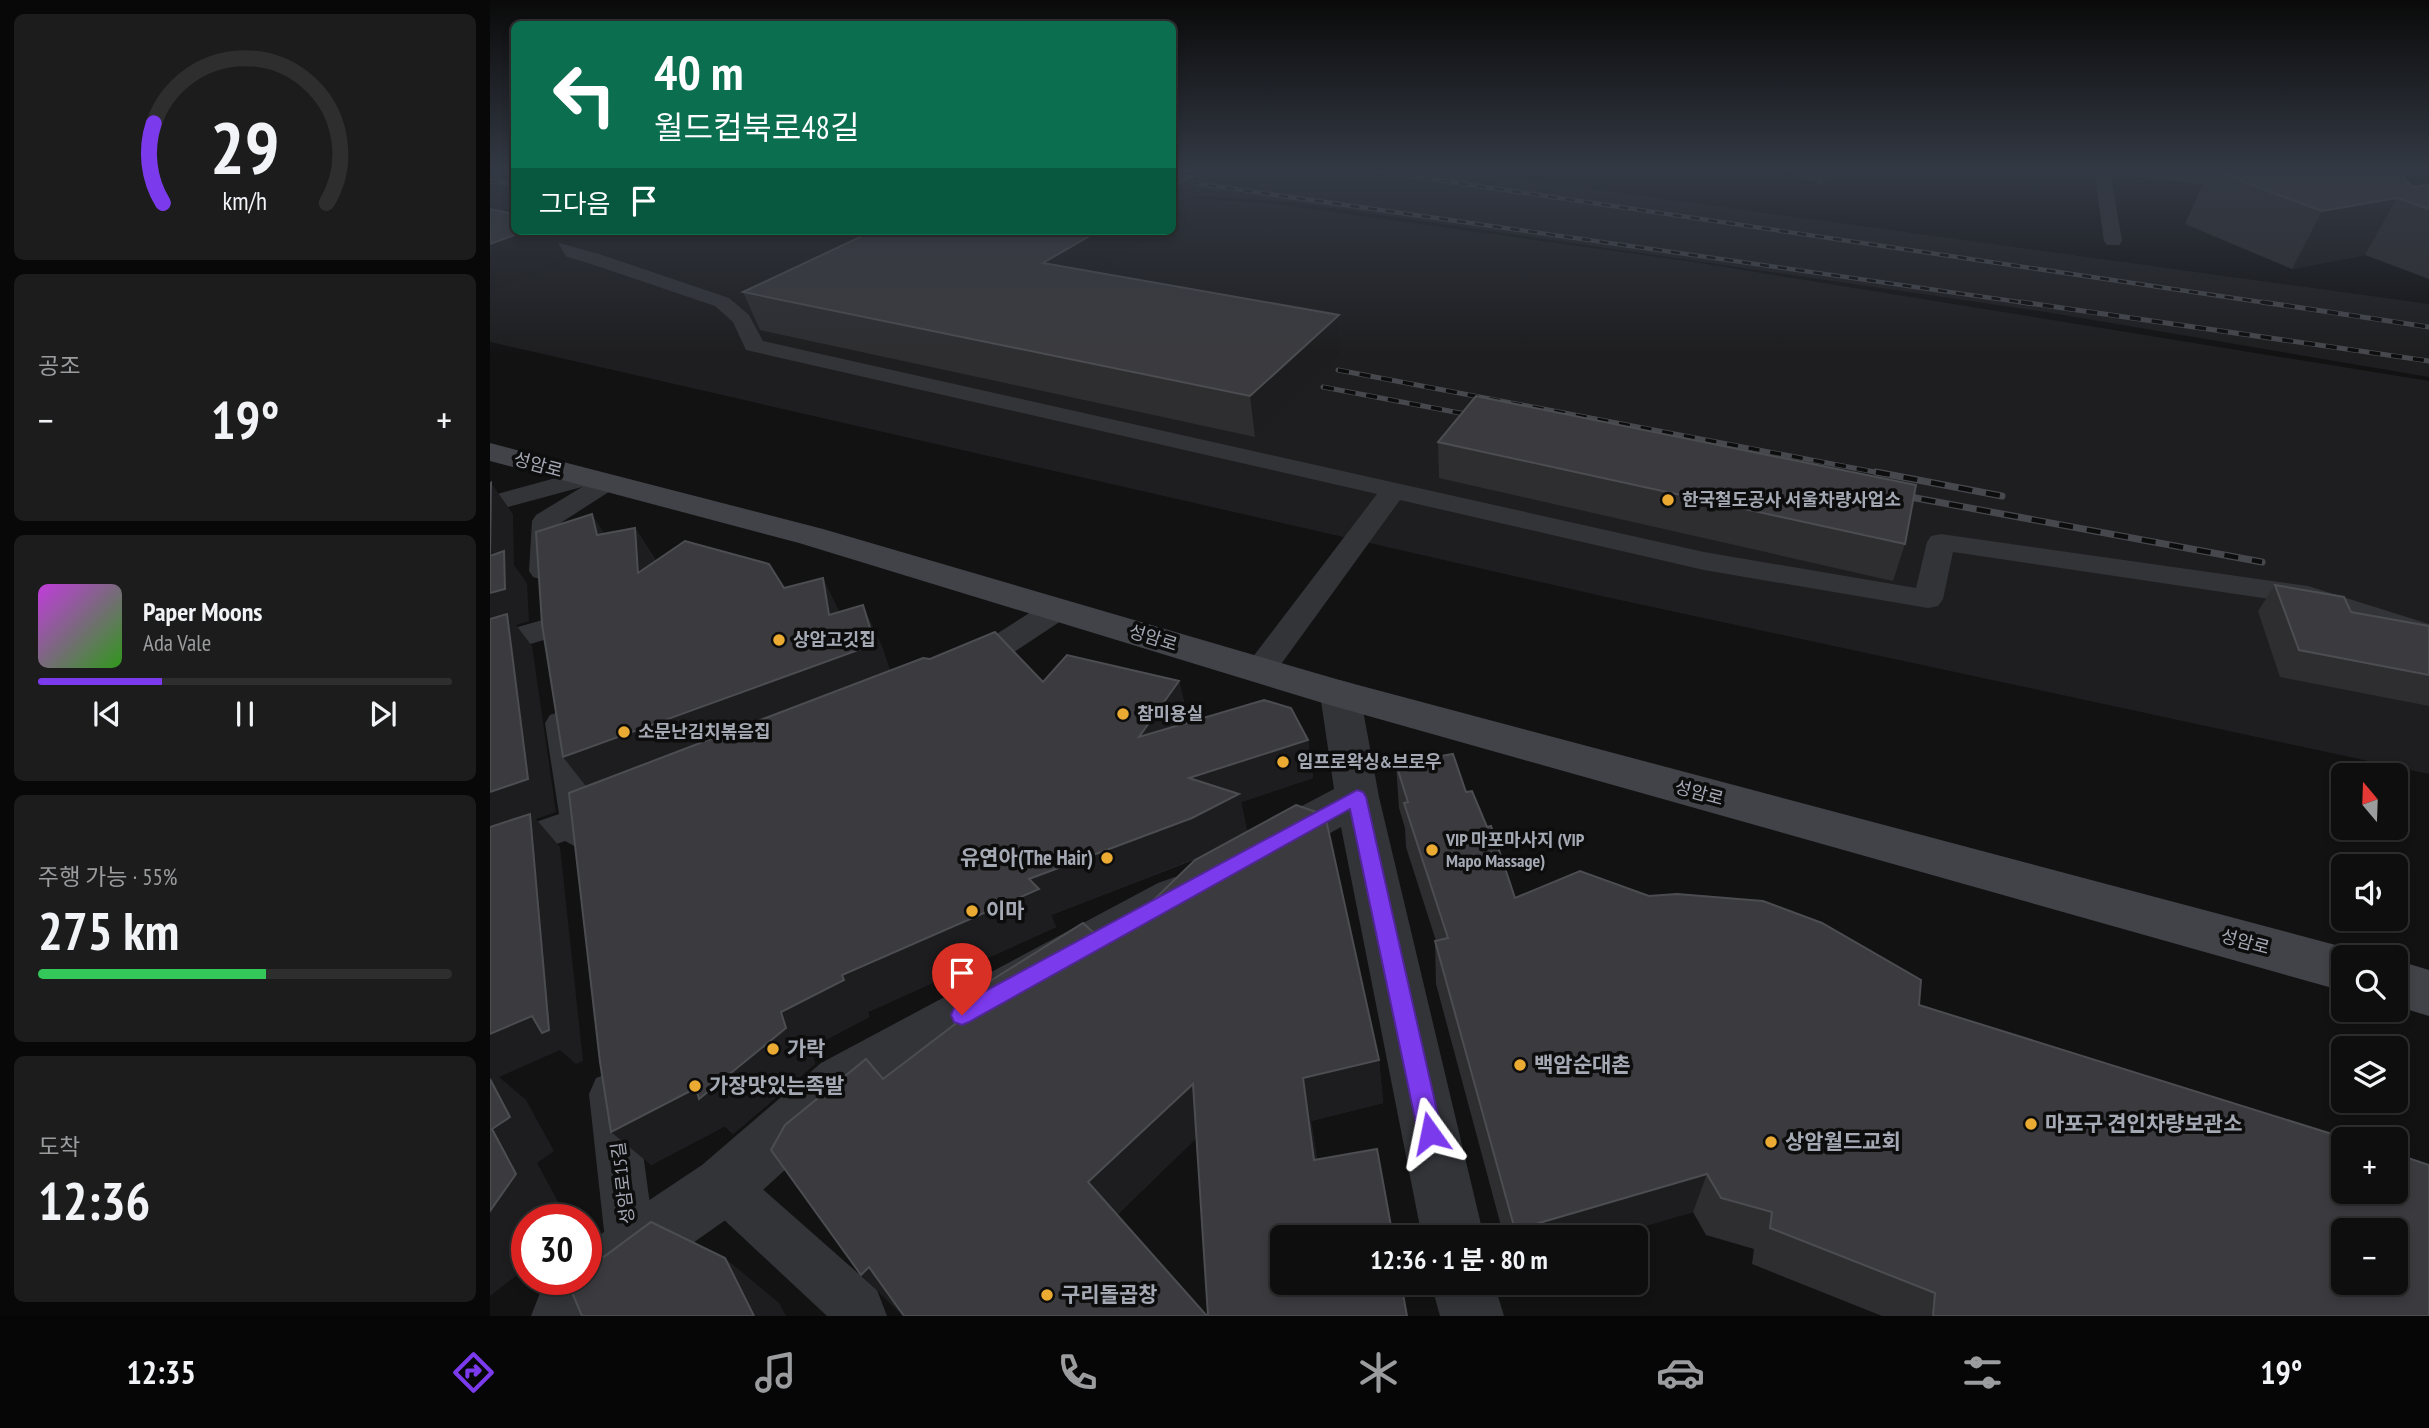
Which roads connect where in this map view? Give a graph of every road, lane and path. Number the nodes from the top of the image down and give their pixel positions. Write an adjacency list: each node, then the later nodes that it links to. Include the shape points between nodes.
1 (2112, 231): 3 (lane)
2 (514, 235): 6 (lane, via 722,302 742,318 754,345)
3 (2113, 241)
4 (490, 452): 5 (main road, 성암로)
5 (596, 481): 7 (lane, 성암로); 8 (main road, 성암로, via 811,536); 9 (lane, via 546,521 542,555)
6 (1393, 491): 10 (lane, via 1704,561 1928,599 1941,542 2308,595); 12 (lane)
7 (490, 504)
8 (1056, 610): 12 (main road, 성암로); 13 (lane)
9 (547, 629): 11 (lane); 17 (lane)
10 (2429, 635)
11 (490, 646)
12 (1260, 670): 14 (main road, 성암로)
13 (944, 679)
14 (1340, 694): 15 (street); 20 (main road, 성암로)
15 (1357, 797): 24 (street, via 841,1082); 25 (street)
16 (629, 802): 17 (lane)
17 (579, 822): 18 (lane); 19 (lane)
18 (490, 853)
19 (584, 863)
20 (2331, 966)
21 (2408, 986): 22 (main road)
22 (2429, 992)
23 (607, 1056): 26 (lane, 성암로15길)
24 (723, 1186): 26 (street); 29 (lane)
25 (1450, 1225)
26 (631, 1249): 28 (street)
27 (1466, 1295): 30 (street)
28 (562, 1316)
29 (861, 1316)
30 (1472, 1316)

